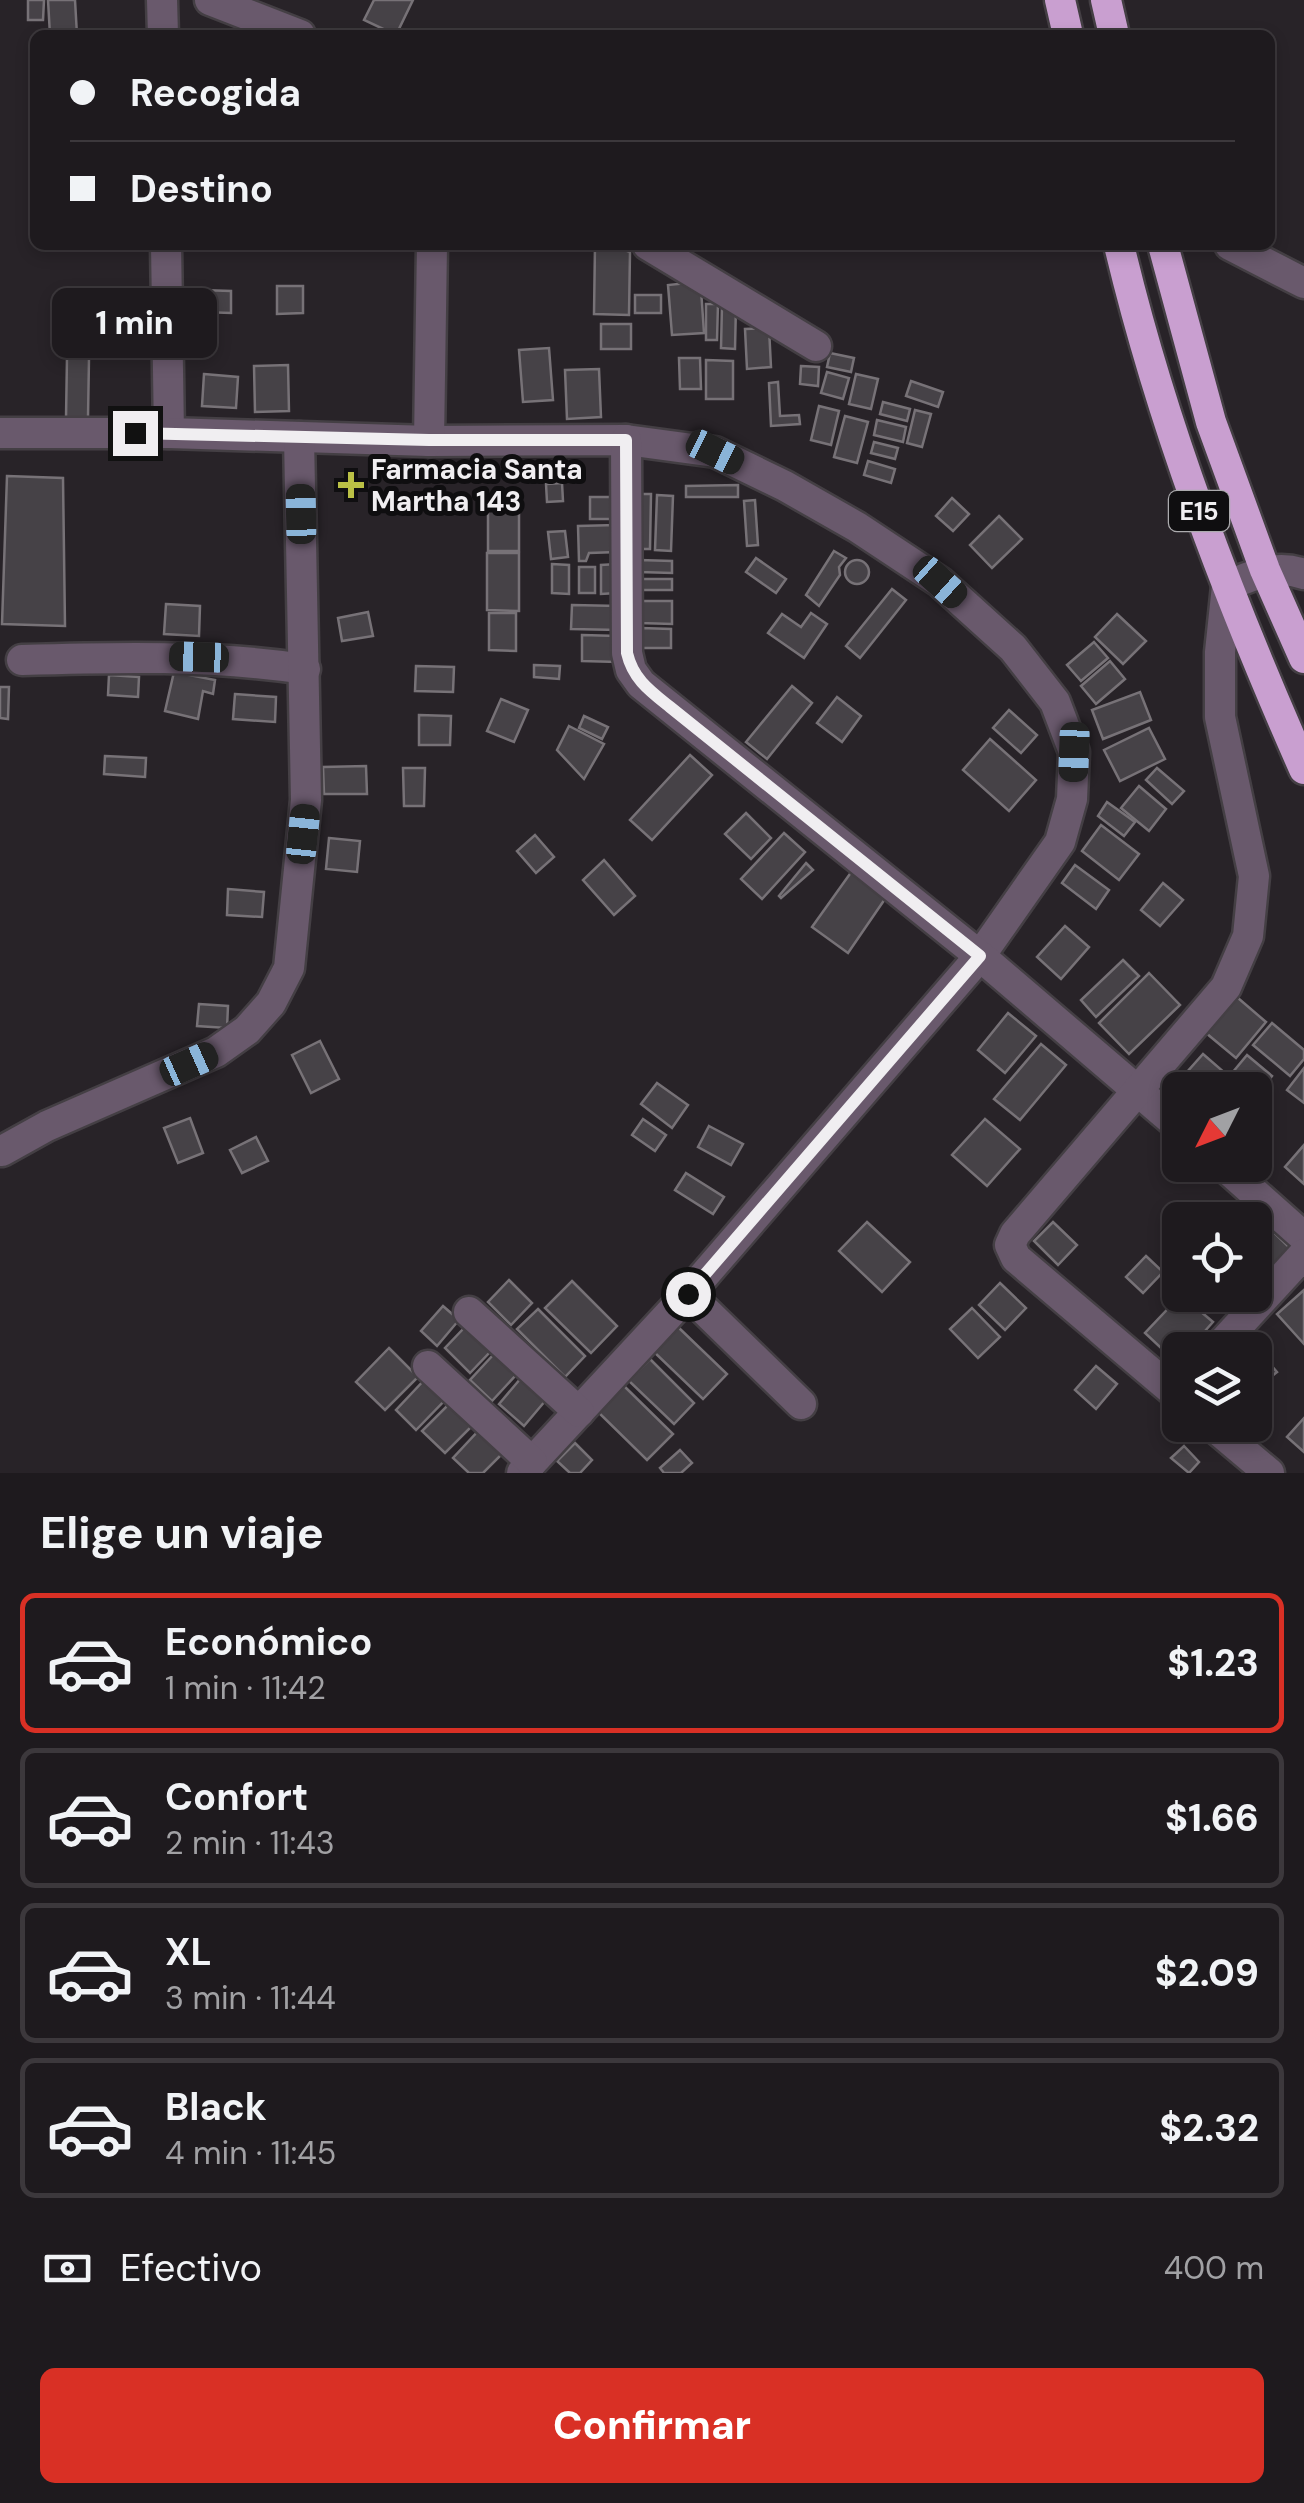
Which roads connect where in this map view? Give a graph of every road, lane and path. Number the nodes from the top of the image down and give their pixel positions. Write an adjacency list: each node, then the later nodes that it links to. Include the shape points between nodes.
1 (162, 0): 5 (street)
2 (210, 0): 6 (street)
3 (1060, 0): 7 (highway)
4 (1106, 0): 8 (highway)
5 (162, 30)
6 (287, 30)
7 (1067, 30)
8 (1113, 30)
9 (166, 250): 18 (street)
10 (432, 250): 20 (street)
11 (656, 250): 16 (street)
12 (1120, 250): 24 (highway, E15, via 1145,347)
13 (1164, 250): 22 (highway, E15, via 1211,422)
14 (1239, 250): 15 (street)
15 (1304, 284)
16 (816, 346)
17 (0, 432): 18 (street)
18 (169, 433): 19 (street)
19 (299, 438): 20 (street); 27 (street)
20 (429, 440): 21 (street)
21 (626, 440): 29 (street, via 631,670); 29 (street, via 715,452 857,527 940,582 1013,648 1055,702 1074,752 1072,799 1060,842)
22 (1265, 570): 23 (street); 24 (street); 25 (highway, E15)
23 (1304, 574)
24 (1227, 586): 28 (highway, E15); 30 (street, via 1220,717 1254,876 1248,936 1226,988)
25 (1304, 658)
26 (22, 660): 27 (street, via 163,656)
27 (305, 669): 32 (street, via 306,800 289,968 272,1003 216,1052)
28 (1304, 769)
29 (980, 956): 30 (street); 36 (street)
30 (1138, 1090): 31 (street); 40 (street, via 1010,1244 1016,1258)
31 (1162, 1111)
32 (2, 1152)
33 (1242, 1182): 34 (street)
34 (1304, 1238)
35 (1304, 1254): 38 (street)
36 (688, 1294): 41 (street); 42 (street)
37 (469, 1312): 42 (street)
38 (1232, 1332)
39 (428, 1366): 44 (street)
40 (1162, 1380)
41 (801, 1404)
42 (579, 1412): 44 (street)
43 (1232, 1442): 45 (street)
44 (527, 1467)
45 (1268, 1473)

